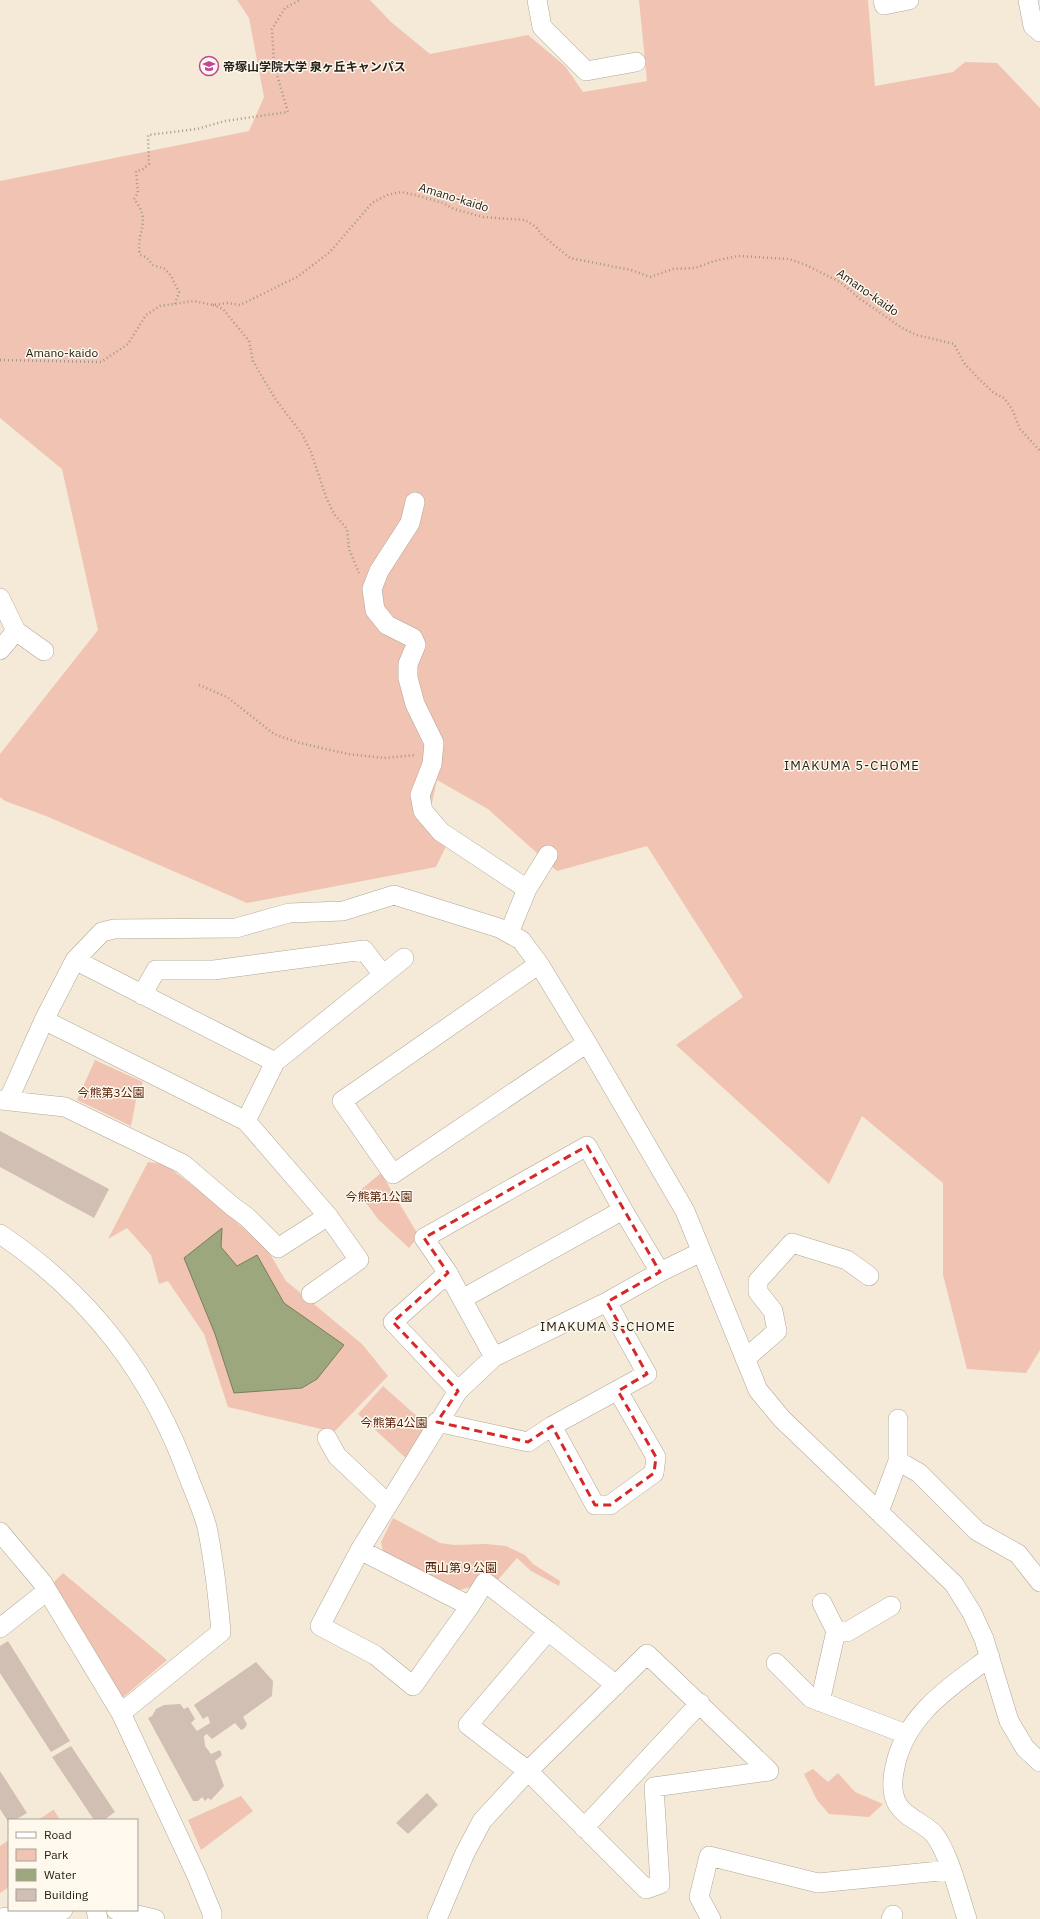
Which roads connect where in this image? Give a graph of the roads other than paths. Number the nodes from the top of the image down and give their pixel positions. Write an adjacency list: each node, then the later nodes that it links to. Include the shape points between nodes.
1 (537, 0): 6 (street, via 542,27 586,71)
2 (883, 0): 3 (street, via 884,5)
3 (909, 0)
4 (1028, 0): 5 (street, via 1033,26)
5 (1040, 32)
6 (636, 62)
7 (415, 502): 13 (street, via 410,523 379,571 372,589 375,610 387,625 413,638 416,645 408,664 408,678 415,704 434,743 432,764 420,796 423,811 441,832)
8 (0, 598): 9 (street)
9 (16, 631): 10 (street); 11 (street)
10 (0, 650)
11 (44, 651)
12 (548, 855): 13 (street)
13 (527, 889): 14 (street)
14 (509, 933): 16 (street, via 394,895 343,911 289,913 236,928 114,928 102,932); 17 (street, via 521,940)
15 (404, 958): 18 (street)
16 (75, 960): 19 (street); 20 (street)
17 (539, 964): 21 (street); 21 (street, via 342,1101 393,1174)
18 (383, 975): 19 (street, via 364,950 214,970 156,970); 22 (street)
19 (142, 995): 22 (street)
20 (44, 1020): 23 (street); 24 (street)
21 (587, 1043): 28 (street, via 684,1211)
22 (275, 1062): 24 (street)
23 (4, 1100): 26 (street, via 64,1107 183,1164 247,1217 278,1248)
24 (246, 1121): 26 (street)
25 (623, 1210): 29 (street); 30 (street, via 587,1146 424,1238); 33 (street)
26 (328, 1216): 32 (street, via 359,1260)
27 (0, 1234): 61 (street, via 42,1264 106,1327 139,1374 180,1452 206,1526 221,1632)
28 (702, 1252): 29 (street); 36 (street)
29 (660, 1272): 34 (street)
30 (448, 1274): 33 (street); 37 (street, via 394,1322)
31 (869, 1276): 36 (street, via 846,1260 792,1243 758,1281 758,1292 773,1311 777,1331)
32 (311, 1294)
33 (462, 1299): 35 (street)
34 (607, 1302): 35 (street); 38 (street, via 647,1374)
35 (494, 1357): 37 (street)
36 (745, 1359): 45 (street, via 758,1390 782,1419)
37 (458, 1391): 40 (street)
38 (618, 1391): 41 (street); 41 (street, via 656,1457 654,1473 610,1505 595,1505)
39 (898, 1419): 43 (street)
40 (437, 1422): 41 (street, via 528,1442); 44 (street)
41 (552, 1426)
42 (327, 1438): 44 (street, via 337,1456)
43 (898, 1461): 45 (street); 48 (street, via 919,1473 977,1531 1018,1554)
44 (388, 1504): 47 (street)
45 (879, 1512): 56 (street, via 954,1584 972,1612)
46 (0, 1532): 49 (street)
47 (360, 1550): 51 (street); 51 (street, via 320,1626 375,1655 414,1686)
48 (1040, 1582)
49 (47, 1591): 53 (street); 61 (street)
50 (822, 1603): 55 (street)
51 (470, 1606): 54 (street, via 485,1582)
52 (891, 1606): 55 (street, via 847,1632)
53 (0, 1628)
54 (548, 1631): 58 (street); 64 (street, via 468,1725)
55 (836, 1631): 59 (street)
56 (990, 1657): 62 (street, via 938,1696 914,1720); 63 (street, via 1009,1721 1025,1748)
57 (776, 1663): 59 (street, via 811,1698)
58 (616, 1685): 60 (street, via 648,1654); 64 (street)
59 (820, 1702): 62 (street)
60 (700, 1704): 65 (street); 66 (street, via 769,1771)
61 (121, 1713): 73 (street, via 196,1874 212,1913)
62 (906, 1734): 68 (street, via 896,1762 894,1794 899,1807 933,1834 945,1853)
63 (1040, 1762)
64 (528, 1771): 67 (street); 74 (street, via 482,1821 465,1853)
65 (638, 1772): 66 (street); 67 (street)
66 (654, 1787): 67 (street, via 660,1884 646,1889)
67 (584, 1828)
68 (950, 1870): 75 (street, via 818,1883 709,1856 699,1897); 76 (street)
69 (55, 1911): 71 (street)
70 (120, 1911): 72 (street)
71 (0, 1918)
72 (155, 1919)
73 (212, 1919)
74 (437, 1919)
75 (711, 1919)
76 (967, 1919)

